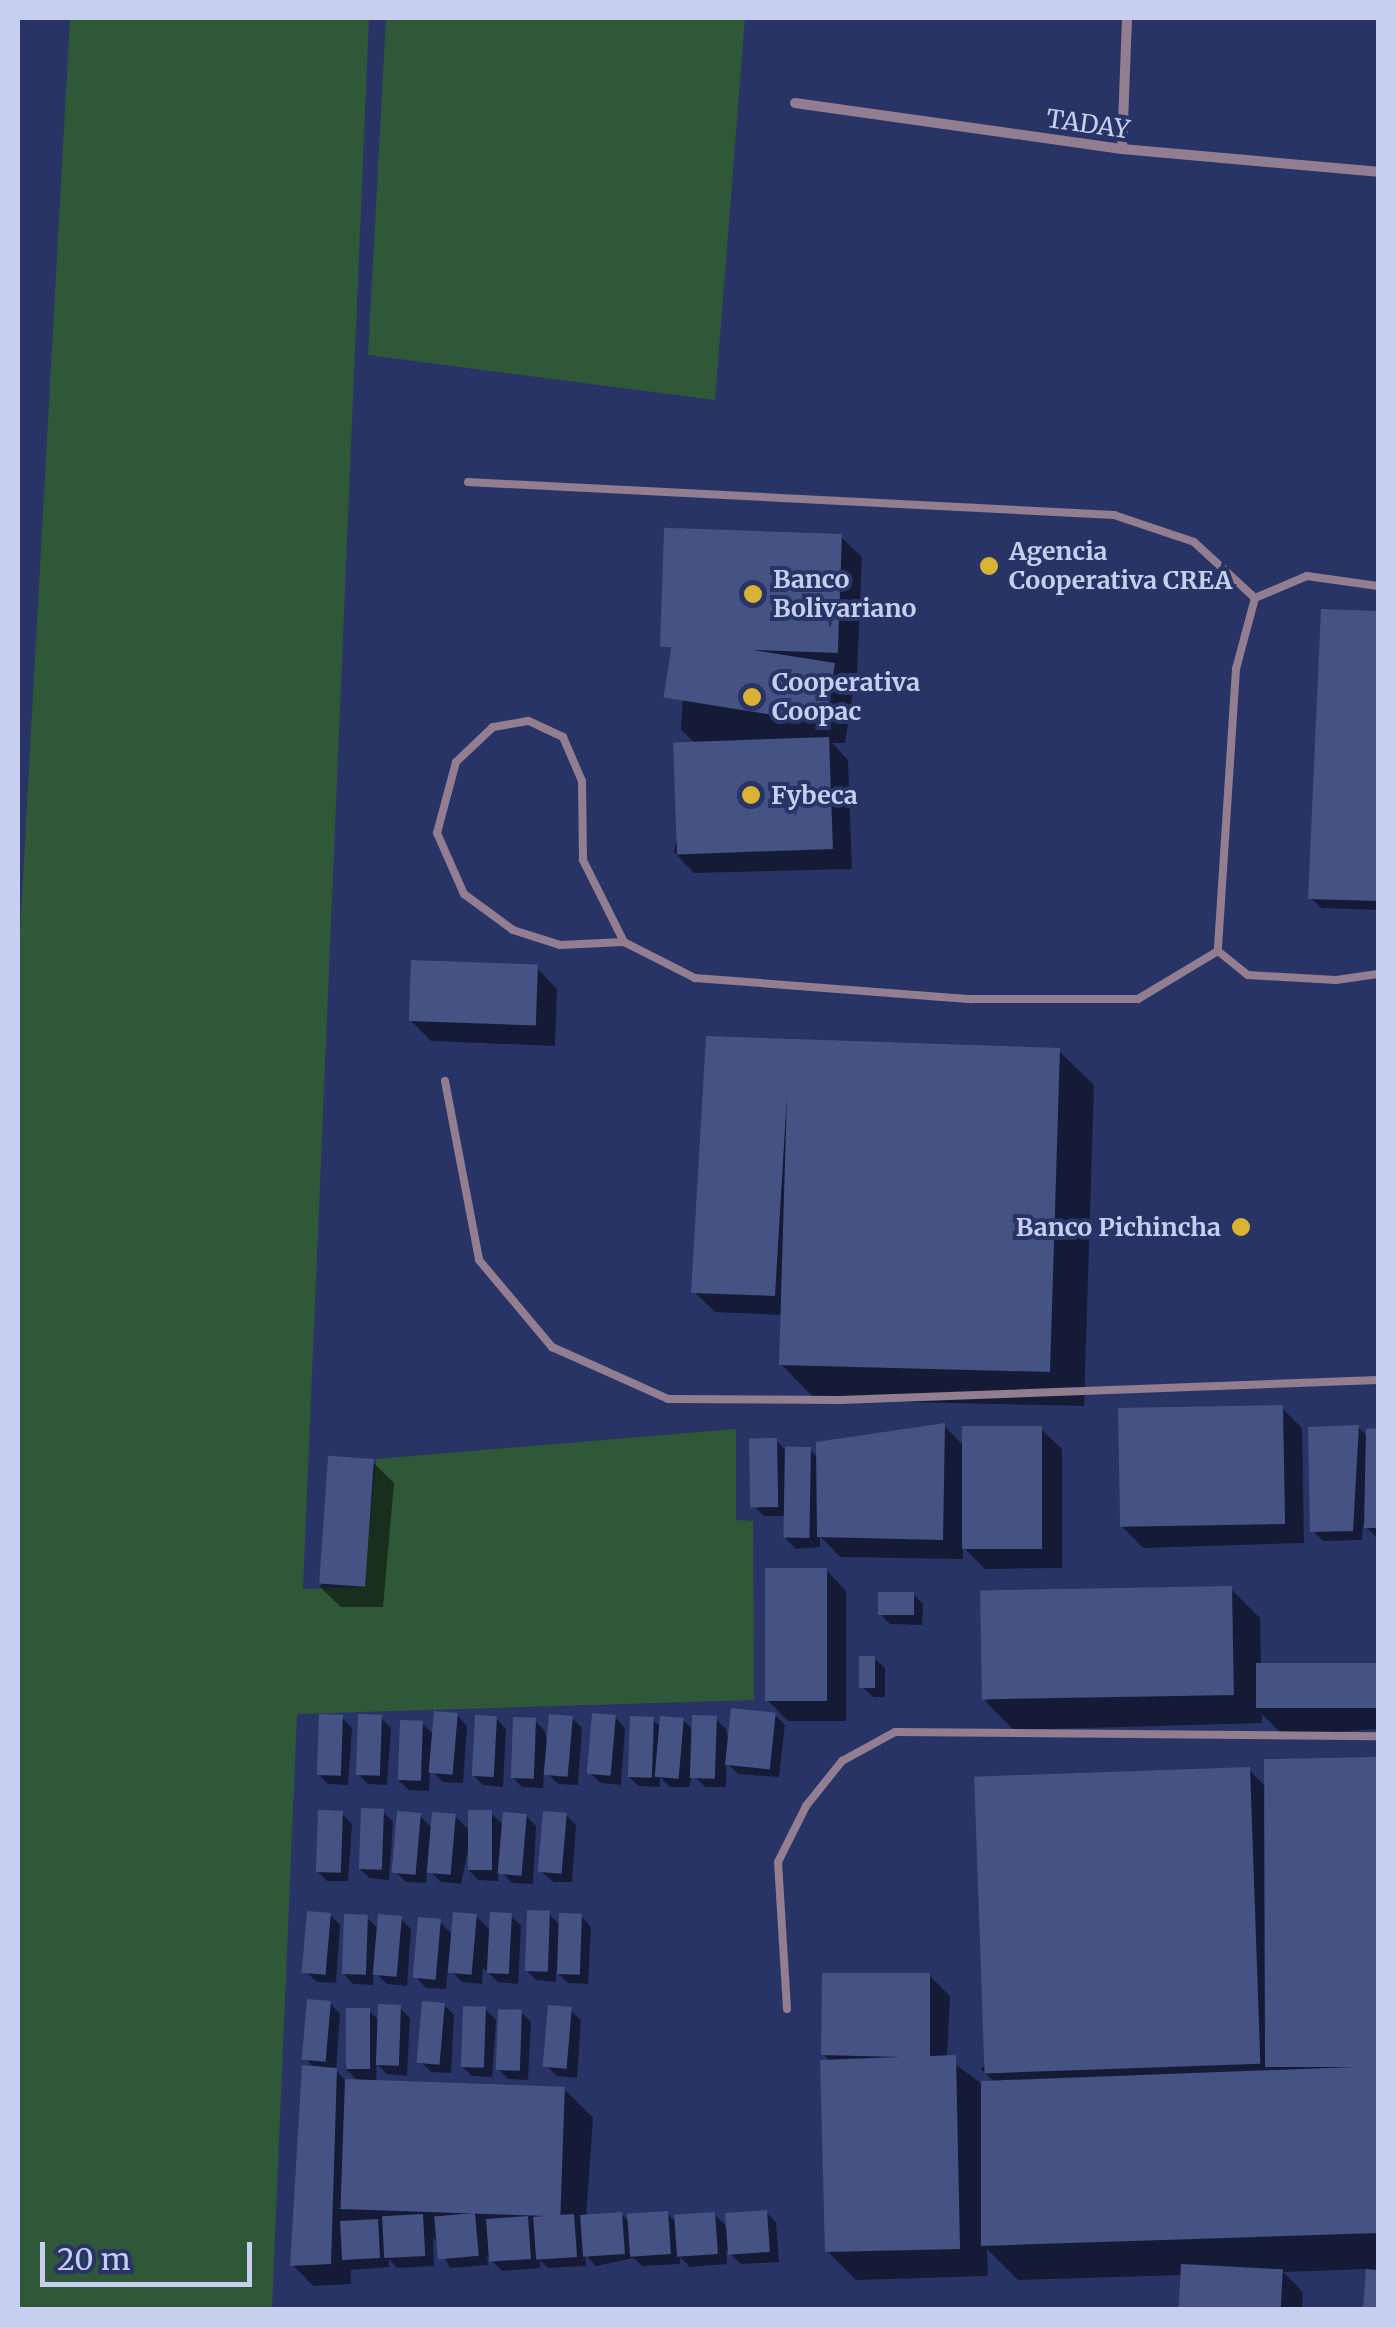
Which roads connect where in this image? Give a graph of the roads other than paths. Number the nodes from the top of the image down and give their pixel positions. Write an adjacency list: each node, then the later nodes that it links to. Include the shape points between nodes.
1 (1127, 18): 3 (street)
2 (794, 103): 3 (street, TADAY)
3 (1122, 150): 4 (street, TADAY)
4 (1378, 172)
5 (468, 482): 7 (lane, via 1114,514 1194,542)
6 (1378, 586): 7 (lane, via 1306,576)
7 (1255, 598): 9 (lane, via 1236,669)
8 (624, 942): 8 (lane, via 582,860 582,781 562,737 528,721 493,727 456,762 437,832 464,894 514,930 560,946); 9 (lane, via 694,978 972,1000 1138,999)
9 (1218, 951): 10 (lane, via 1248,975 1336,980)
10 (1378, 974)
11 (446, 1080): 12 (lane, via 478,1260 552,1348 668,1399 840,1400)
12 (1378, 1380)
13 (1378, 1736): 14 (lane, via 895,1732 842,1761 806,1806 778,1862)
14 (788, 2009)

